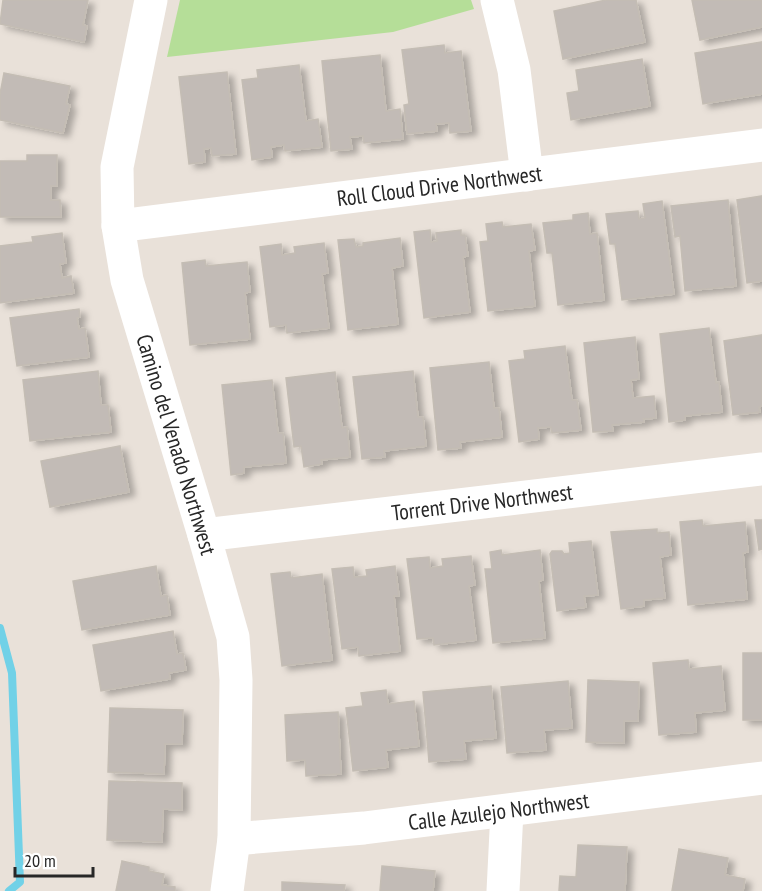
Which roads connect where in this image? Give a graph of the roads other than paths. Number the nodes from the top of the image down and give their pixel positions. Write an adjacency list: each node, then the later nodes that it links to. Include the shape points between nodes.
1 (151, 0): 5 (street, Camino del Venado Northwest, via 117,167)
2 (497, 0): 4 (street, via 514,70)
3 (762, 145): 4 (street, Roll Cloud Drive Northwest)
4 (527, 175): 5 (street, Roll Cloud Drive Northwest)
5 (118, 226): 7 (street, Camino del Venado Northwest, via 127,280)
6 (762, 469): 7 (street, Torrent Drive Northwest)
7 (204, 535): 10 (street, Camino del Venado Northwest, via 233,637)
8 (762, 778): 9 (street, Calle Azulejo Northwest)
9 (507, 812): 10 (street, Calle Azulejo Northwest); 12 (street)
10 (234, 839): 11 (street, Camino del Venado Northwest)
11 (227, 891)
12 (503, 891)

